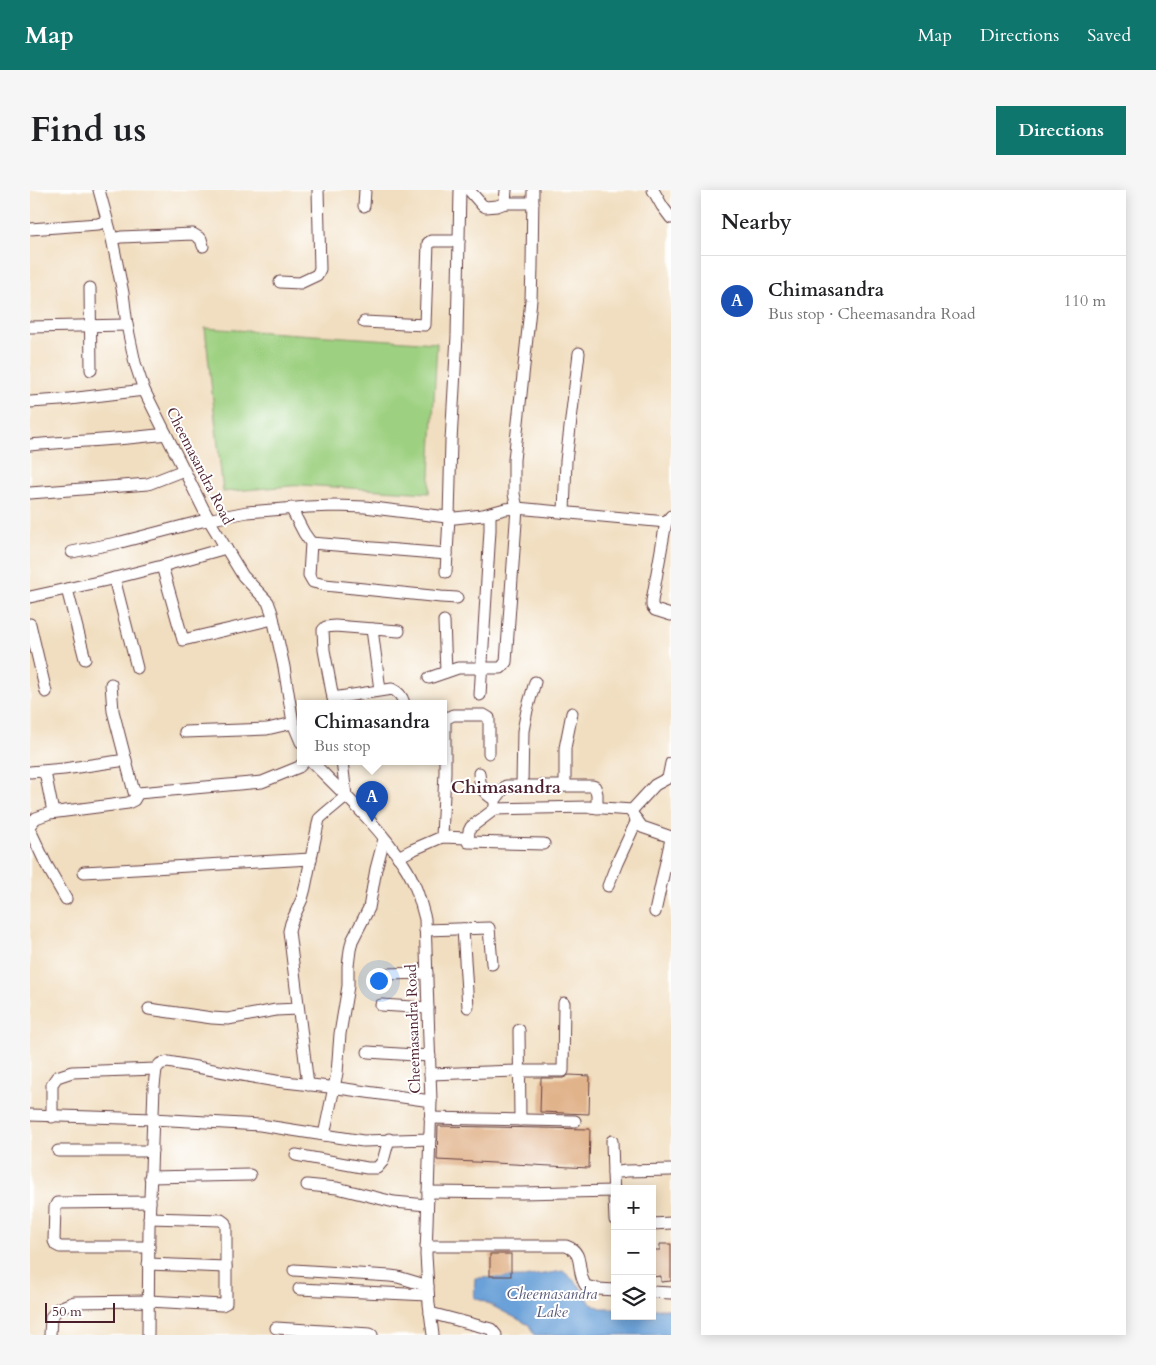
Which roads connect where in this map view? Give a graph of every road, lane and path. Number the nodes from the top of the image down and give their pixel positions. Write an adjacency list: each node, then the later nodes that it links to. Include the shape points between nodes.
1 (99, 190): 13 (street, Cheemasandra Road)
2 (318, 190): 18 (street, via 320,269 317,275 300,283)
3 (365, 190): 11 (street)
4 (460, 190): 16 (street)
5 (469, 190): 9 (street, via 486,207)
6 (506, 190): 9 (street)
7 (533, 190): 10 (street)
8 (653, 190): 12 (street)
9 (505, 203): 10 (street)
10 (533, 203): 33 (street, via 530,300 514,460)
11 (364, 206)
12 (671, 218)
13 (107, 221): 14 (street); 15 (street, Cheemasandra Road)
14 (30, 229)
15 (112, 239): 17 (street, via 193,234 201,239); 21 (street, Cheemasandra Road)
16 (460, 240): 20 (street, via 431,240 428,243 425,325); 36 (street)
17 (203, 246)
18 (280, 282)
19 (90, 288): 22 (street)
20 (364, 322)
21 (128, 325): 22 (street); 26 (street, Cheemasandra Road)
22 (91, 326): 23 (street); 25 (street)
23 (30, 327)
24 (579, 353): 34 (street, via 566,461)
25 (91, 370)
26 (144, 390): 27 (street); 28 (street, Cheemasandra Road)
27 (30, 402)
28 (166, 434): 29 (street); 30 (street, Cheemasandra Road)
29 (30, 445)
30 (184, 470): 31 (street, via 148,484); 38 (street, Cheemasandra Road)
31 (30, 493)
32 (291, 508): 36 (street, via 365,507); 38 (street); 39 (street)
33 (517, 508): 34 (street); 35 (street); 57 (street, via 506,662 501,668)
34 (564, 512): 37 (street)
35 (490, 513): 36 (street); 57 (street)
36 (450, 517): 42 (street)
37 (668, 519): 49 (street, via 652,606)
38 (209, 520): 40 (street, Cheemasandra Road); 41 (street)
39 (311, 543): 42 (street); 48 (street, via 310,575 313,582 324,586)
40 (226, 548): 43 (street); 50 (street, Cheemasandra Road, via 243,576 268,602)
41 (72, 552)
42 (447, 554): 44 (street)
43 (162, 566): 45 (street); 50 (street, via 183,640)
44 (446, 572)
45 (114, 578): 46 (street); 56 (street)
46 (67, 589): 47 (street); 55 (street)
47 (30, 597)
48 (458, 598)
49 (671, 615)
50 (273, 619): 70 (street, Cheemasandra Road)
51 (444, 621): 58 (street)
52 (30, 624): 63 (street)
53 (372, 629): 54 (street); 62 (street); 65 (street, via 335,626 323,630)
54 (399, 631)
55 (85, 659)
56 (137, 668)
57 (481, 668): 58 (street, via 458,668); 64 (street)
58 (446, 672): 59 (street)
59 (429, 678)
60 (535, 682): 82 (street, via 523,731)
61 (111, 684): 74 (street)
62 (380, 690): 66 (street); 67 (street, via 392,689)
63 (46, 692)
64 (480, 695)
65 (333, 700)
66 (337, 700)
67 (403, 700)
68 (572, 713): 83 (street, via 565,748)
69 (447, 718): 73 (street, via 453,715 484,715 489,718)
70 (293, 723): 71 (street, via 267,729); 72 (street, Cheemasandra Road)
71 (185, 732)
72 (297, 732)
73 (489, 753)
74 (126, 760): 80 (street); 84 (street, via 131,787)
75 (671, 763): 89 (street, via 668,778 655,785)
76 (301, 765): 84 (street, via 262,782)
77 (316, 765): 85 (street, Cheemasandra Road)
78 (342, 765): 85 (street)
79 (444, 765): 92 (street)
80 (35, 772): 88 (street, via 45,774)
81 (479, 773): 86 (street, via 480,785)
82 (522, 785): 83 (street); 86 (street, via 506,786)
83 (565, 786): 87 (street, via 595,787)
84 (138, 794): 88 (street, via 128,803)
85 (346, 796): 93 (street, Cheemasandra Road); 98 (street, via 319,820)
86 (495, 804): 87 (street); 94 (street, via 470,827)
87 (597, 808): 89 (street)
88 (53, 812): 90 (street, via 36,818)
89 (635, 815): 95 (street, via 642,827); 100 (street)
90 (30, 826)
91 (30, 830): 101 (street)
92 (442, 837): 94 (street); 97 (street)
93 (384, 838): 97 (street, Cheemasandra Road); 121 (street, via 369,908 350,950)
94 (468, 838): 96 (street, via 468,842)
95 (671, 838): 102 (street)
96 (544, 844)
97 (398, 857): 104 (street, Cheemasandra Road, via 418,892)
98 (311, 859): 99 (street); 113 (street, via 302,899 289,931)
99 (84, 872)
100 (608, 886)
101 (66, 899)
102 (654, 912)
103 (463, 929): 104 (street); 105 (street, via 489,928); 110 (street)
104 (425, 930): 106 (street, Cheemasandra Road)
105 (492, 964)
106 (427, 973): 107 (street); 111 (street, Cheemasandra Road)
107 (385, 974)
108 (564, 1003): 118 (street, via 563,1071)
109 (380, 1005): 111 (street)
110 (468, 1007)
111 (428, 1008): 116 (street, Cheemasandra Road)
112 (149, 1009): 113 (street, via 228,1019)
113 (298, 1009): 120 (street)
114 (519, 1030): 118 (street)
115 (368, 1052): 116 (street)
116 (430, 1056): 119 (street, Cheemasandra Road)
117 (156, 1069): 120 (street, via 168,1062); 124 (street, via 72,1072 57,1077 52,1084); 126 (street)
118 (519, 1071): 119 (street); 127 (street)
119 (430, 1074): 122 (street, Cheemasandra Road)
120 (308, 1085): 121 (street)
121 (335, 1088): 122 (street); 129 (street)
122 (431, 1101): 125 (street, Cheemasandra Road)
123 (30, 1116): 124 (street)
124 (52, 1117): 126 (street)
125 (430, 1118): 127 (street); 131 (street, Cheemasandra Road)
126 (153, 1119): 129 (street, via 260,1125); 134 (street)
127 (520, 1120): 128 (street)
128 (575, 1121)
129 (324, 1135): 130 (street, via 363,1141)
130 (389, 1139): 131 (street); 135 (street, via 383,1161 377,1168)
131 (430, 1139): 143 (street, Cheemasandra Road)
132 (612, 1141): 137 (street)
133 (58, 1151): 134 (street)
134 (152, 1151): 139 (street)
135 (296, 1155)
136 (671, 1170): 137 (street)
137 (613, 1173): 141 (street)
138 (250, 1176): 139 (street)
139 (150, 1177): 144 (street)
140 (307, 1185): 145 (street, via 337,1188 394,1202)
141 (614, 1185)
142 (611, 1191): 143 (street)
143 (428, 1192): 145 (street, Cheemasandra Road)
144 (150, 1202): 146 (street); 150 (street, via 58,1204 54,1216 54,1241 60,1247)
145 (428, 1205): 149 (street, Cheemasandra Road)
146 (149, 1218): 150 (street); 152 (street, via 221,1220 226,1226)
147 (671, 1223): 148 (street)
148 (656, 1224)
149 (426, 1246): 155 (street, via 568,1247 579,1259 586,1286); 156 (street, Cheemasandra Road)
150 (149, 1247): 151 (street)
151 (148, 1264): 152 (street); 159 (street)
152 (226, 1267): 159 (street, via 226,1303 222,1305)
153 (294, 1270): 156 (street, via 398,1277)
154 (300, 1289): 156 (street)
155 (611, 1290)
156 (428, 1291): 160 (street, Cheemasandra Road)
157 (656, 1292): 158 (street)
158 (671, 1293)
159 (148, 1301): 162 (street, via 74,1302 59,1308 51,1317); 163 (street)
160 (430, 1313): 165 (street, Cheemasandra Road); 166 (street, via 491,1329)
161 (276, 1328): 164 (street)
162 (50, 1335)
163 (148, 1335)
164 (372, 1335)
165 (433, 1335)
166 (496, 1335)

